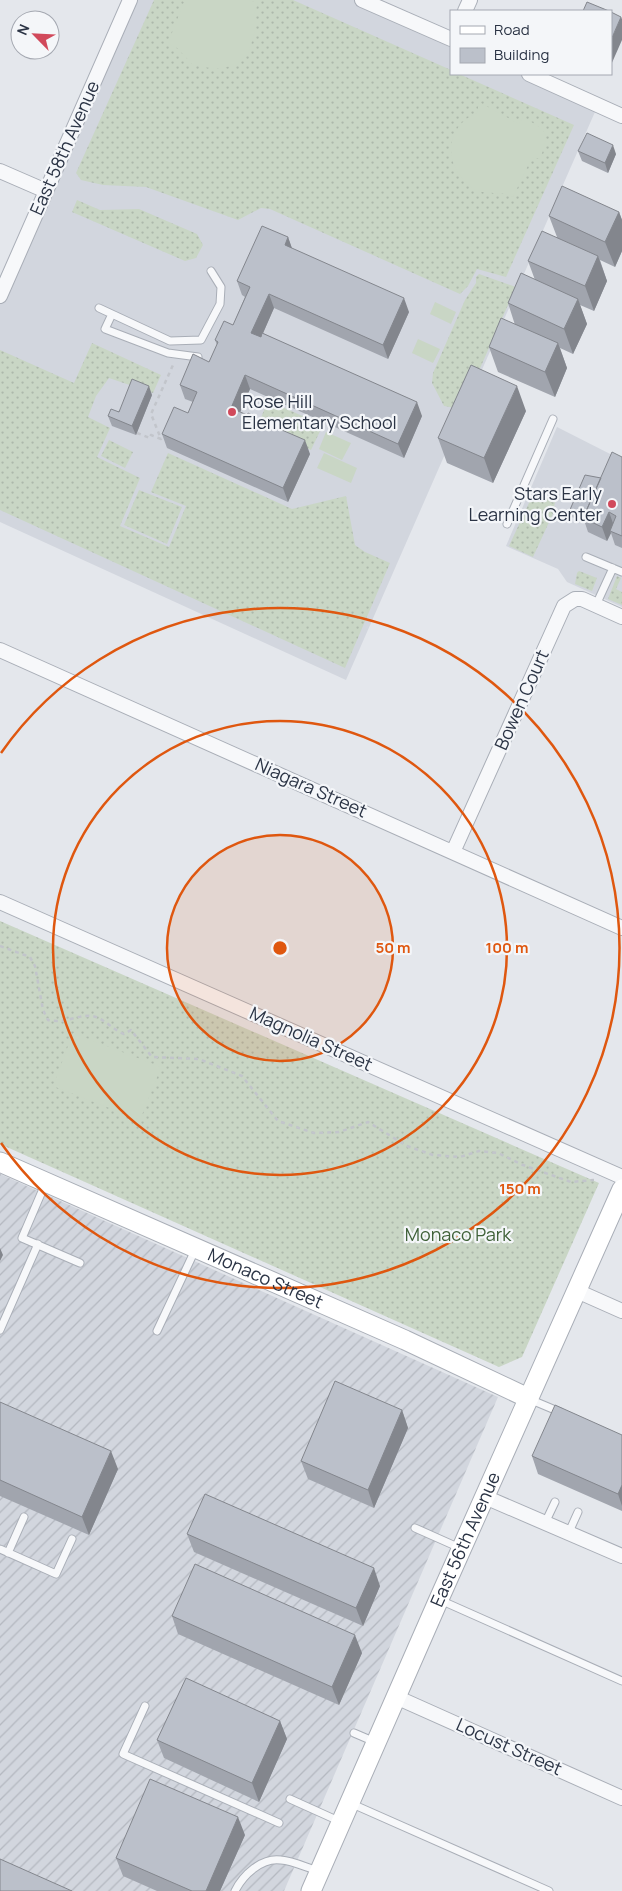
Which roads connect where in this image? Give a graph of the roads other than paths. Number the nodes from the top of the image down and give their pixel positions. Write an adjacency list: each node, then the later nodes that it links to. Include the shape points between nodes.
1 (130, 0): 7 (street, East 58th Avenue)
2 (362, 0): 3 (street)
3 (450, 39)
4 (530, 75): 5 (street)
5 (622, 116)
6 (0, 171): 7 (street)
7 (46, 191): 9 (street, East 58th Avenue)
8 (211, 271): 11 (lane, via 221,287 220,304 201,340 170,341)
9 (0, 296)
10 (99, 308): 11 (lane)
11 (112, 314): 12 (lane, via 105,328 168,353)
12 (198, 356)
13 (553, 419): 14 (lane)
14 (507, 524)
15 (586, 557): 16 (lane)
16 (613, 568): 17 (lane); 18 (lane)
17 (622, 572)
18 (596, 605): 19 (street, Bowen Court); 21 (street, Bowen Court, via 577,599 564,606)
19 (622, 617)
20 (0, 650): 21 (street, Niagara Street)
21 (453, 852): 23 (street, Niagara Street)
22 (0, 902): 25 (street, Magnolia Street)
23 (622, 928)
24 (0, 1162): 26 (main road, Monaco Street)
25 (622, 1177)
26 (46, 1182): 28 (lane, via 22,1238); 29 (main road, Monaco Street)
27 (622, 1190): 31 (main road, East 56th Avenue)
28 (38, 1244): 30 (lane); 33 (lane)
29 (196, 1248): 34 (lane); 35 (main road, Monaco Street)
30 (80, 1263)
31 (577, 1291): 32 (street); 35 (main road, East 56th Avenue)
32 (622, 1311)
33 (0, 1330)
34 (157, 1331)
35 (528, 1398): 36 (lane); 37 (main road, East 56th Avenue)
36 (571, 1417)
37 (485, 1497): 41 (street); 46 (main road, East 56th Avenue)
38 (555, 1502): 41 (lane)
39 (578, 1512): 43 (lane)
40 (24, 1517): 47 (lane)
41 (545, 1523): 43 (street)
42 (415, 1528): 46 (lane)
43 (569, 1532): 48 (street)
44 (72, 1539): 47 (lane, via 56,1574)
45 (0, 1549): 47 (lane)
46 (462, 1549): 49 (main road, East 56th Avenue)
47 (8, 1553)
48 (622, 1556)
49 (439, 1599): 50 (lane); 51 (main road, East 56th Avenue)
50 (622, 1681)
51 (396, 1697): 54 (main road, East 56th Avenue); 55 (street, Locust Street)
52 (145, 1706): 59 (lane, via 123,1754)
53 (354, 1733): 54 (lane)
54 (376, 1742): 57 (main road, East 56th Avenue)
55 (622, 1798)
56 (290, 1799): 58 (lane)
57 (350, 1803): 58 (main road, East 56th Avenue); 63 (lane)
58 (342, 1822): 60 (main road, East 56th Avenue)
59 (279, 1823)
60 (320, 1871): 61 (lane, via 280,1859 260,1864 241,1879); 62 (main road, East 56th Avenue)
61 (235, 1891)
62 (311, 1891)
63 (549, 1891)

